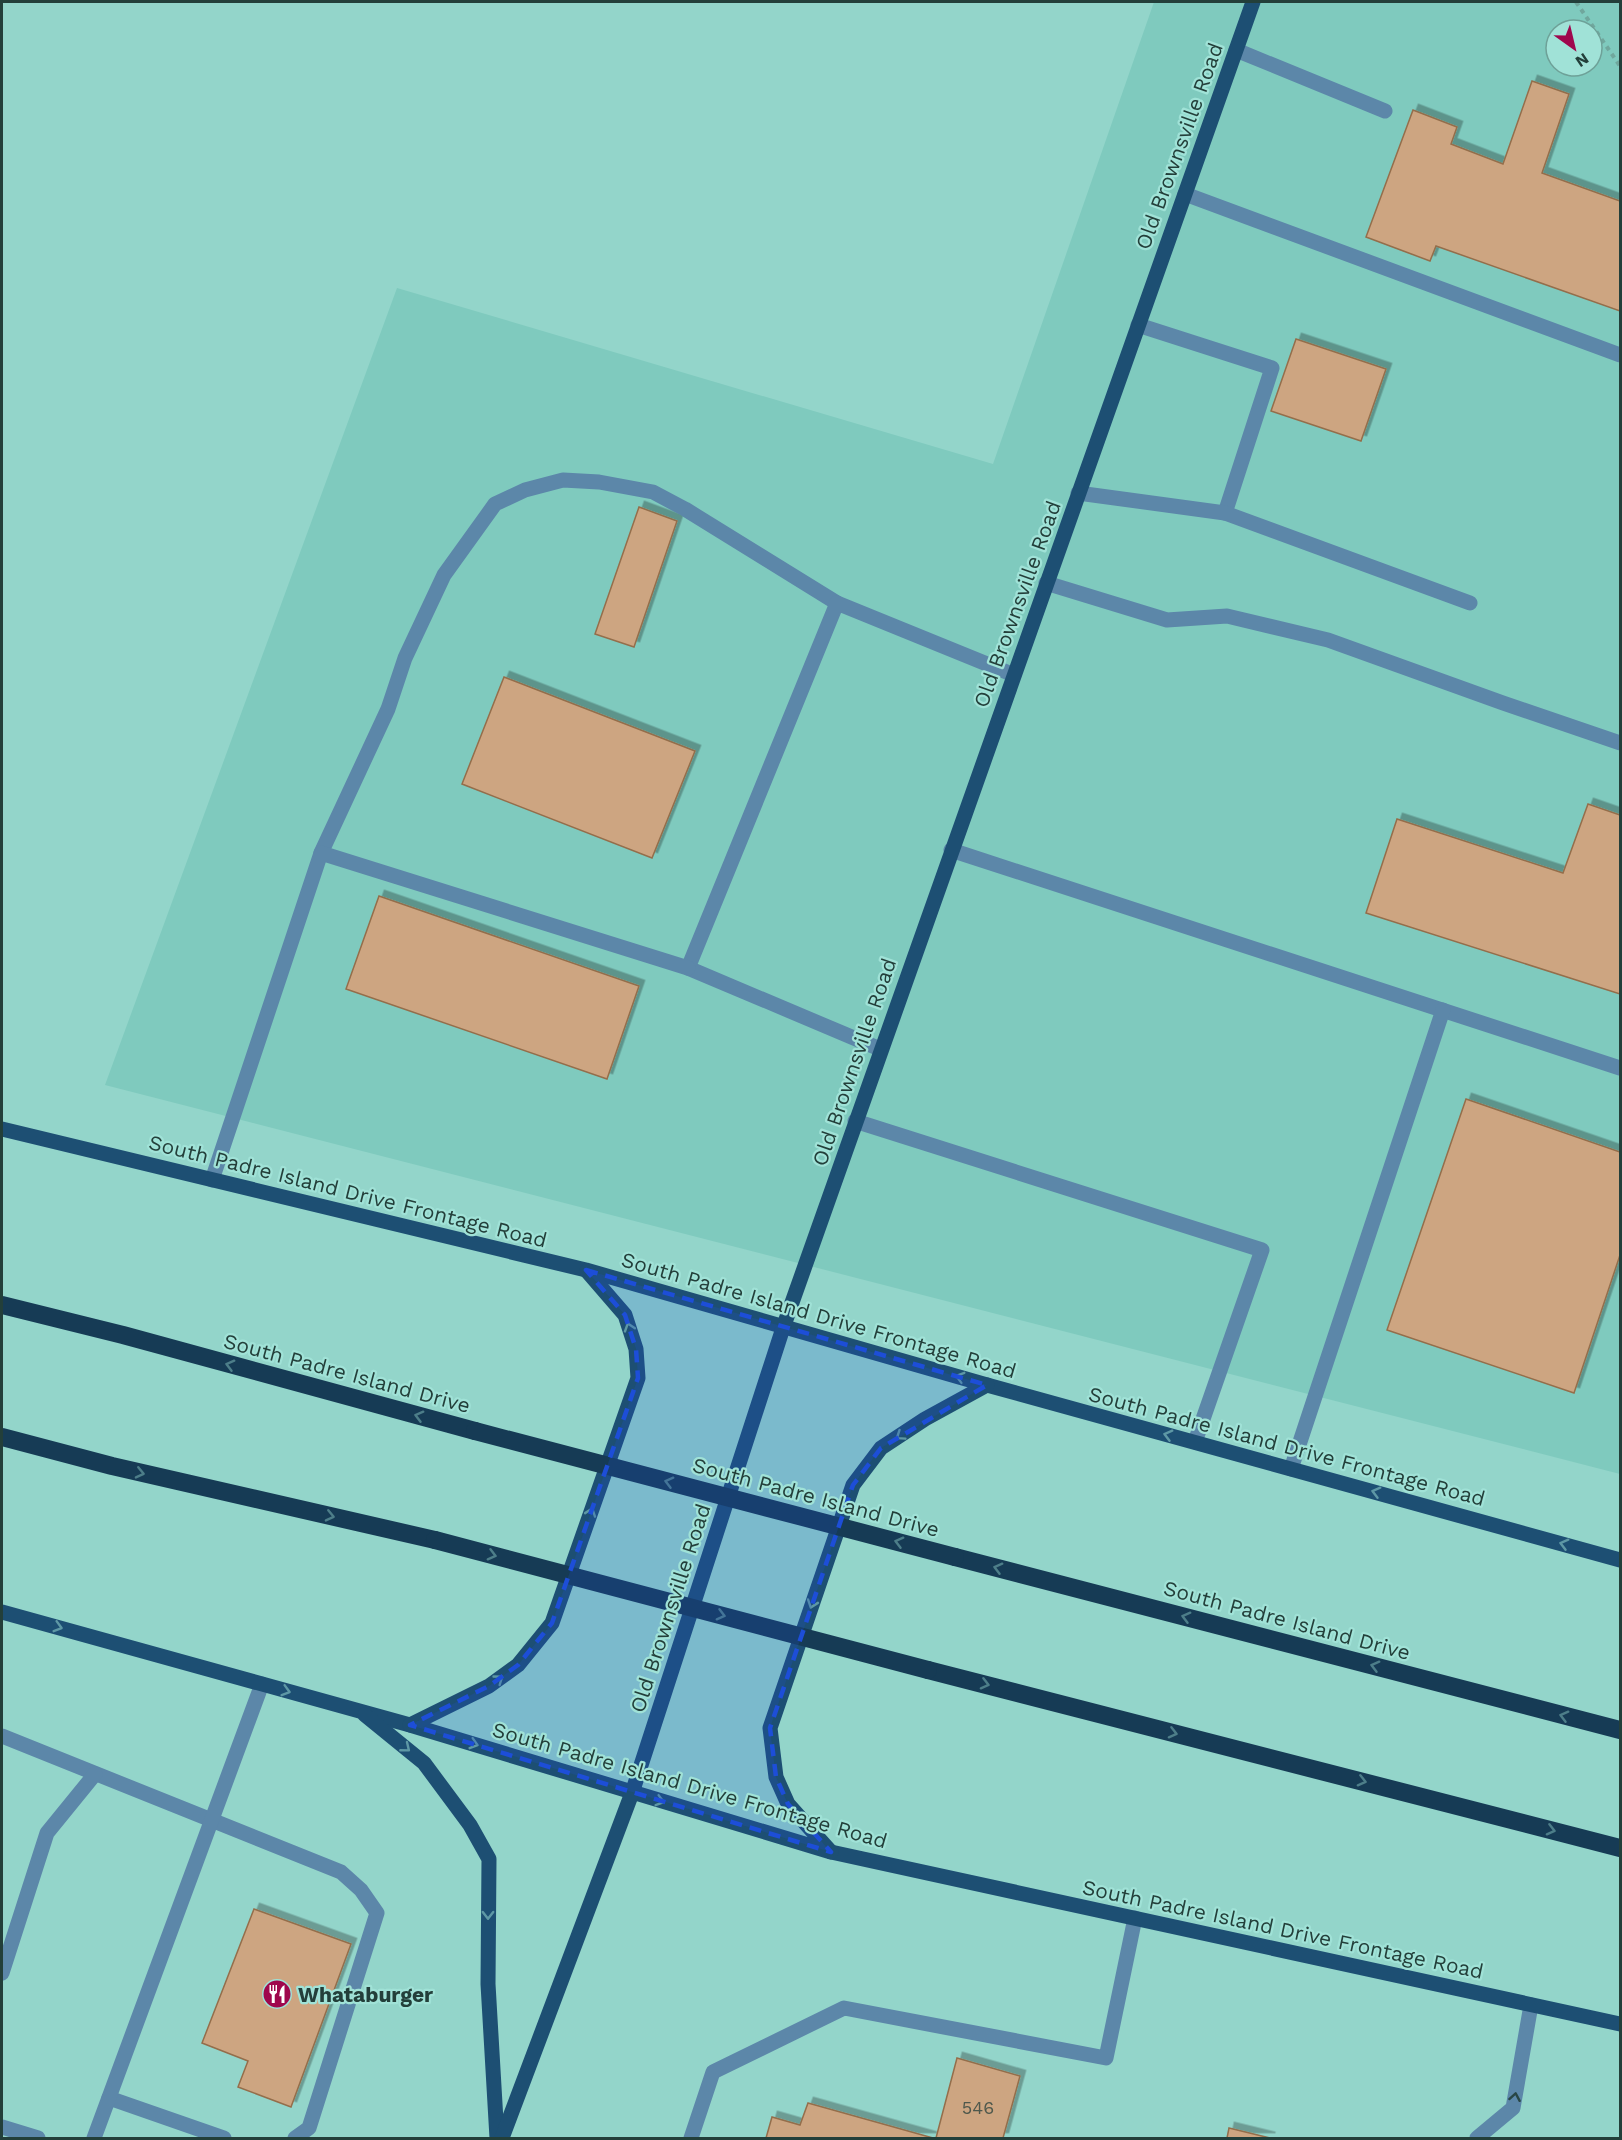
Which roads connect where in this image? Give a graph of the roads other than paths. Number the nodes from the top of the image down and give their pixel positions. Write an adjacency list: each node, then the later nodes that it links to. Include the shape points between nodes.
1 (1253, 2): 2 (main road, Old Brownsville Road)
2 (1236, 50): 3 (lane); 4 (main road, Old Brownsville Road)
3 (1384, 111)
4 (1185, 194): 5 (main road, Old Brownsville Road); 6 (lane)
5 (1138, 325): 7 (main road, Old Brownsville Road); 8 (lane, via 1272,368)
6 (1620, 355)
7 (1078, 494): 8 (lane); 9 (main road, Old Brownsville Road)
8 (1225, 513): 11 (lane)
9 (1046, 583): 12 (main road, Old Brownsville Road); 13 (lane, via 1167,620 1227,616 1328,640)
10 (837, 603): 12 (lane); 15 (lane, via 653,492 563,480 525,490 495,504 444,575); 16 (lane)
11 (1470, 603)
12 (1014, 675): 14 (main road, Old Brownsville Road)
13 (1620, 743)
14 (951, 850): 17 (lane); 18 (main road, Old Brownsville Road)
15 (321, 853): 16 (lane); 22 (lane)
16 (688, 968): 18 (lane)
17 (1443, 1010): 19 (lane); 33 (lane)
18 (880, 1049): 20 (main road, Old Brownsville Road)
19 (1620, 1068)
20 (855, 1121): 26 (main road, Old Brownsville Road); 30 (lane, via 1262,1250)
21 (2, 1129): 22 (main road, South Padre Island Drive Frontage Road)
22 (212, 1180): 23 (main road, South Padre Island Drive Frontage Road)
23 (586, 1270): 26 (main road, South Padre Island Drive Frontage Road); 38 (main road, one-way to 23, via 489,1686 518,1665 552,1623 638,1378 636,1348 625,1315)
24 (2, 1295): 27 (highway)
25 (2, 1305): 27 (highway, South Padre Island Drive)
26 (783, 1328): 28 (main road, South Padre Island Drive Frontage Road, one-way to 26); 42 (main road, Old Brownsville Road)
27 (123, 1335): 39 (highway, South Padre Island Drive, one-way to 27, bridge, via 475,1431)
28 (987, 1385): 30 (main road, South Padre Island Drive Frontage Road, one-way to 28); 45 (main road, one-way to 45, via 881,1448 853,1485 770,1728 776,1777 788,1804)
29 (2, 1437): 32 (highway)
30 (1195, 1443): 33 (main road, South Padre Island Drive Frontage Road)
31 (2, 1445): 32 (highway)
32 (112, 1466): 44 (highway, one-way to 44, bridge, via 435,1540)
33 (1291, 1469): 34 (main road, South Padre Island Drive Frontage Road, one-way to 33)
34 (1620, 1560)
35 (2, 1612): 36 (main road, South Padre Island Drive Frontage Road, one-way to 36)
36 (262, 1684): 37 (main road, South Padre Island Drive Frontage Road, one-way to 37); 43 (lane)
37 (361, 1712): 38 (main road, South Padre Island Drive Frontage Road); 56 (main road, one-way to 56, via 424,1763 470,1825 489,1859 488,1984)
38 (410, 1725): 42 (main road, South Padre Island Drive Frontage Road, one-way to 42)
39 (1620, 1730)
40 (2, 1736): 41 (lane)
41 (94, 1774): 43 (lane); 47 (lane, via 47,1833)
42 (632, 1793): 45 (main road, South Padre Island Drive Frontage Road, one-way to 45); 57 (main road, Old Brownsville Road)
43 (211, 1821): 50 (lane); 55 (lane, via 341,1872 361,1890 377,1913 309,2128)
44 (1620, 1848)
45 (831, 1852): 46 (main road, South Padre Island Drive Frontage Road)
46 (1135, 1918): 48 (main road, South Padre Island Drive Frontage Road); 58 (lane, via 1107,2058 844,2008 713,2072)
47 (2, 1973)
48 (1531, 2005): 49 (main road, South Padre Island Drive Frontage Road); 59 (lane, one-way to 48, via 1513,2108)
49 (1620, 2025)
50 (109, 2098): 53 (lane); 54 (lane)
51 (2, 2127): 52 (lane)
52 (38, 2139)
53 (94, 2139)
54 (224, 2139)
55 (295, 2139)
56 (497, 2139)
57 (502, 2139)
58 (691, 2139)
59 (1477, 2139)

